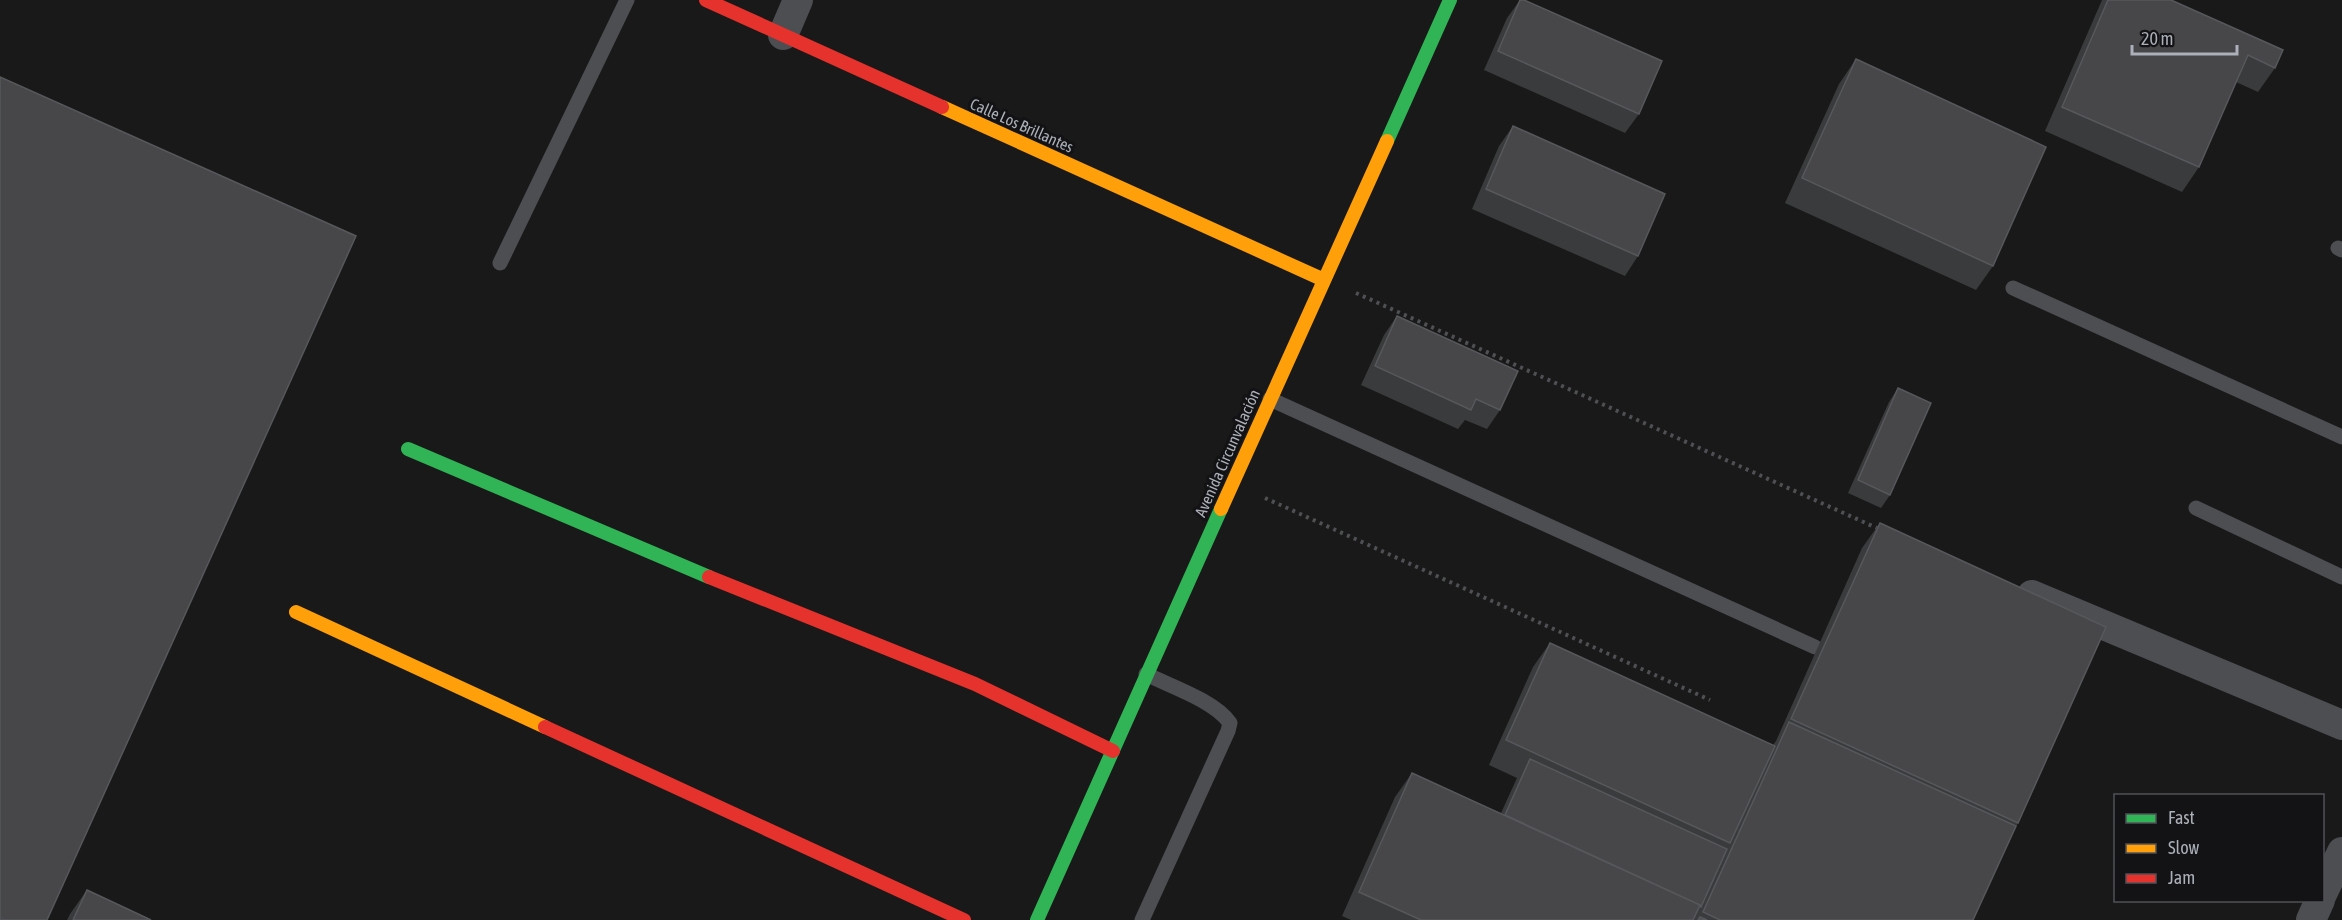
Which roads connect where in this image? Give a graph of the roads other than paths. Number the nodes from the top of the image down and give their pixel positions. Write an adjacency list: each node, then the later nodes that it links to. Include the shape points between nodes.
1 (627, 0): 6 (lane)
2 (706, 0): 5 (street, Calle Los Brillantes)
3 (798, 0): 5 (street)
4 (1450, 0): 7 (street, Avenida Circunvalación)
5 (783, 34): 7 (street, Calle Los Brillantes)
6 (500, 262)
7 (1324, 280): 9 (street, Avenida Circunvalación)
8 (2013, 288): 10 (lane)
9 (1270, 399): 16 (lane); 17 (street, Avenida Circunvalación)
10 (2342, 437)
11 (408, 449): 19 (street, via 654,556 950,673)
12 (2196, 508): 13 (lane)
13 (2342, 577)
14 (2005, 583): 18 (street)
15 (296, 612): 23 (street)
16 (1815, 647)
17 (1146, 674): 19 (street, Avenida Circunvalación); 25 (lane, via 1201,700 1230,723)
18 (2342, 725)
19 (1113, 751): 24 (street, Avenida Circunvalación)
20 (2342, 852): 21 (street)
21 (2324, 890)
22 (2319, 902): 26 (street)
23 (964, 920)
24 (1037, 920)
25 (1142, 920)
26 (2311, 920)

